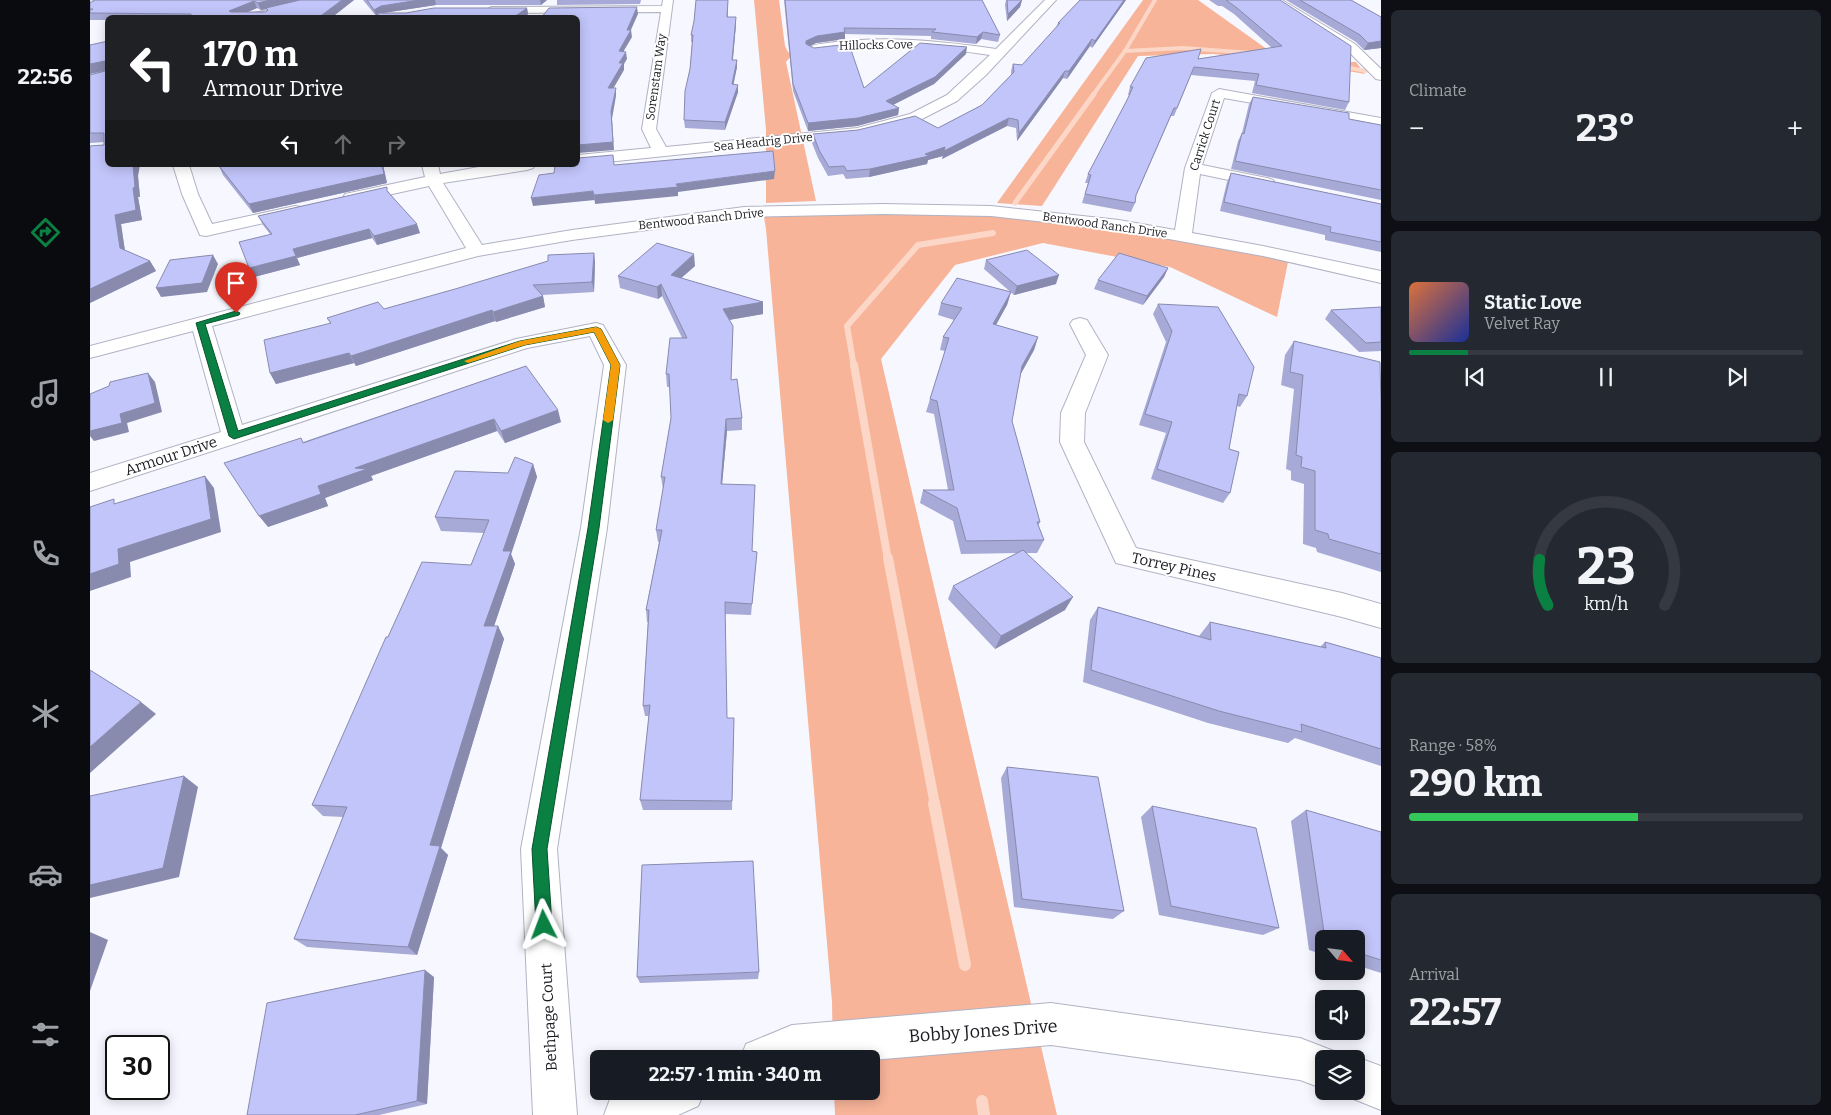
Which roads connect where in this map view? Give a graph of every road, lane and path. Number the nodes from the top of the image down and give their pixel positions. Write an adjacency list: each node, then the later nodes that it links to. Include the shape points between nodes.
1 (90, 0): 7 (lane, via 94,6)
2 (323, 0): 10 (lane)
3 (1275, 0): 13 (street, via 1351,48)
4 (1030, 3): 5 (street)
5 (1048, 3): 12 (street, Sea Headrig Drive)
6 (667, 4): 8 (street); 15 (street, Sorenstam Way, via 649,129)
7 (90, 7)
8 (509, 9): 9 (street)
9 (482, 10)
10 (265, 15)
11 (814, 49): 12 (street, Hillocks Cove, via 840,44 920,44)
12 (998, 53): 15 (street, Sea Headrig Drive, via 952,98 915,117 857,132)
13 (1381, 76)
14 (1381, 122): 19 (street, Carrick Court, via 1219,93)
15 (661, 152): 16 (street, Sea Headrig Drive)
16 (580, 160)
17 (182, 167): 23 (street, via 206,231)
18 (504, 167): 20 (street)
19 (1193, 168): 21 (street); 24 (street, Carrick Court)
20 (432, 172): 22 (street); 25 (street)
21 (1287, 187)
22 (338, 201)
23 (310, 207)
24 (1183, 236): 25 (street, Bentwood Ranch Drive, via 1119,225 991,211 883,209 744,212); 26 (street, Bentwood Ranch Drive)
25 (477, 251): 27 (street, Bentwood Ranch Drive)
26 (1381, 277)
27 (200, 323): 30 (street, Bentwood Ranch Drive); 31 (street)
28 (1080, 324): 33 (street, Torrey Pines, via 1097,355 1073,413 1072,442 1126,556)
29 (596, 329): 31 (street, Armour Drive, via 523,343); 39 (street, Bethpage Court, via 616,365 594,528 539,849)
30 (90, 352)
31 (234, 436): 32 (street, Armour Drive)
32 (90, 482)
33 (1381, 616)
34 (782, 1050): 35 (street, Bobby Jones Drive, via 792,1046 1051,1024 1300,1059)
35 (1315, 1065)
36 (1365, 1082): 37 (street)
37 (1381, 1088)
38 (662, 1100): 40 (street)
39 (555, 1115)
40 (626, 1115)

